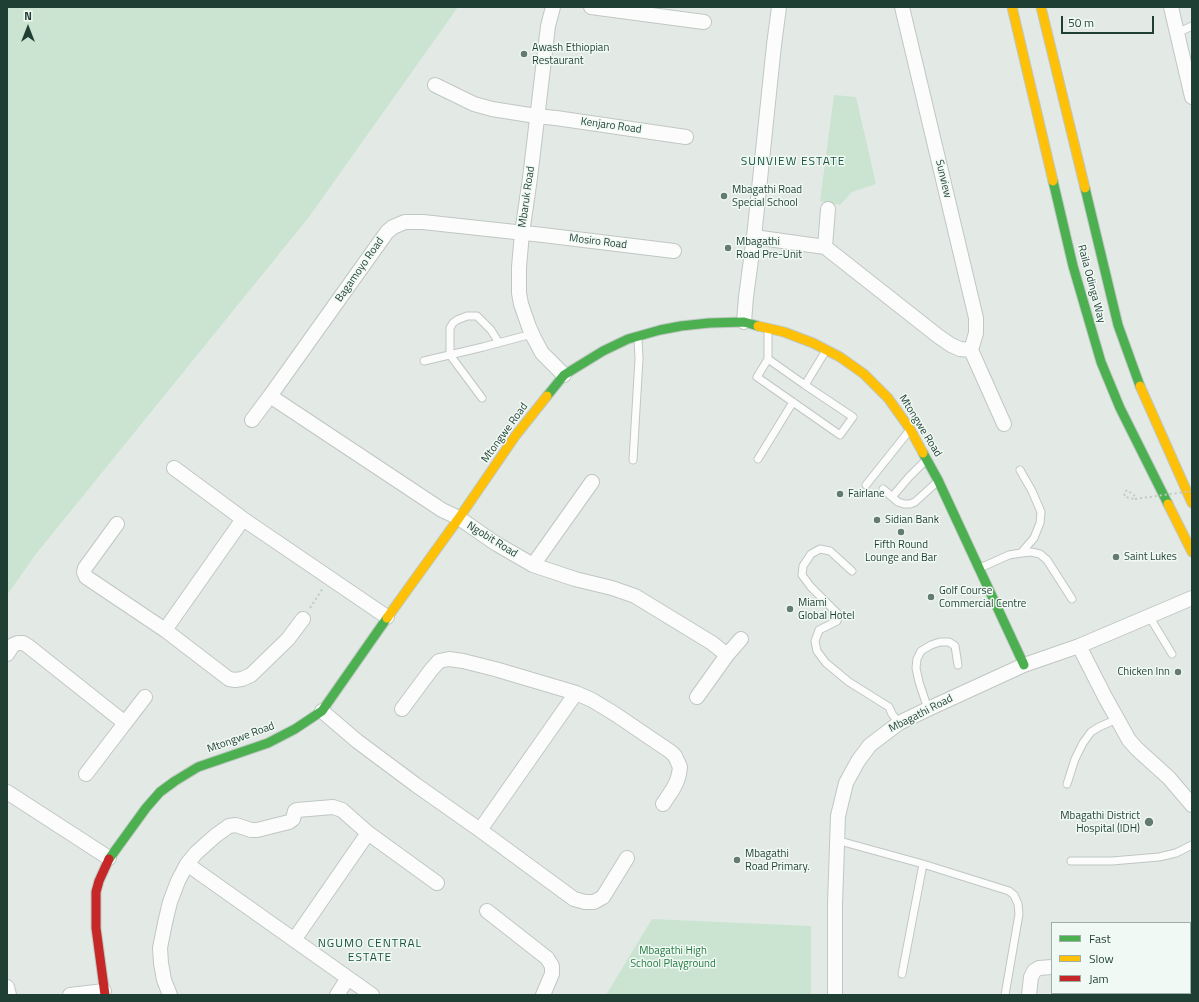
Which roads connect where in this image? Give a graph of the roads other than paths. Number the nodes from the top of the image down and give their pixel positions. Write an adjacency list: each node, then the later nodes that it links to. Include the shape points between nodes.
1 (553, 7): 15 (street, Mbaruk Road, via 548,26)
2 (591, 7): 9 (street)
3 (779, 7): 19 (street)
4 (902, 7): 28 (street, Sunview, via 976,318 976,333)
5 (1012, 7): 11 (street, Raila Odinga Way)
6 (1171, 7): 12 (street)
7 (1037, 9): 50 (street, Raila Odinga Way, via 1044,19 1118,325 1136,377)
8 (1022, 14): 11 (street, via 1018,17)
9 (704, 22)
10 (1192, 26): 12 (lane)
11 (1017, 28): 54 (street, Raila Odinga Way, via 1069,251 1101,362 1120,408)
12 (1177, 33): 14 (street)
13 (435, 85): 15 (street, Kenjaro Road, via 474,104)
14 (1192, 98)
15 (536, 116): 16 (street, Kenjaro Road); 18 (street, Mbaruk Road)
16 (686, 137)
17 (828, 209): 20 (street)
18 (522, 233): 21 (street, Mosiro Road); 24 (street, Mbaruk Road, via 519,267 521,304); 34 (street, Bagamoyo Road, via 423,222 405,222 393,227)
19 (754, 237): 20 (street); 22 (street)
20 (825, 247): 28 (street, via 938,336 960,349)
21 (674, 251)
22 (744, 322): 23 (street, Mtongwe Road); 25 (street, Mtongwe Road, via 681,326)
23 (768, 328): 27 (street, Mtongwe Road); 30 (lane)
24 (532, 334): 26 (lane); 32 (street, Mbaruk Road, via 542,353)
25 (638, 336): 32 (street, Mtongwe Road, via 603,351); 41 (lane)
26 (499, 343): 29 (lane); 29 (lane, via 492,330 477,316 467,316 457,320 450,328)
27 (826, 350): 33 (lane); 39 (street, Mtongwe Road, via 864,374 888,398)
28 (970, 350): 38 (street)
29 (450, 354): 31 (lane); 35 (lane)
30 (768, 360): 33 (lane); 36 (lane, via 757,377)
31 (424, 361)
32 (564, 375): 51 (street, Mtongwe Road, via 516,436)
33 (805, 385): 36 (lane, via 853,416 840,435)
34 (270, 396): 37 (street, Bagamoyo Road); 51 (street, Ngobit Road, via 442,510)
35 (482, 398)
36 (792, 402): 40 (lane)
37 (252, 420)
38 (1004, 424)
39 (910, 430): 42 (street, Mtongwe Road); 47 (lane)
40 (758, 459)
41 (633, 460)
42 (927, 460): 45 (street, Mtongwe Road); 49 (lane)
43 (174, 468): 52 (street)
44 (1020, 470): 55 (lane, via 1041,512 1034,538)
45 (938, 480): 49 (lane, via 910,504 898,502); 57 (street, Mtongwe Road)
46 (592, 482): 56 (street)
47 (866, 485)
48 (883, 489): 49 (lane)
49 (892, 497)
50 (1192, 503)
51 (459, 518): 56 (street, Ngobit Road); 62 (street, Mtongwe Road)
52 (243, 519): 62 (street); 64 (street)
53 (117, 524): 64 (street, via 85,568 86,578)
54 (1192, 552)
55 (1021, 553): 57 (lane); 60 (lane, via 1040,554 1047,560)
56 (532, 565): 69 (street, Ngobit Road, via 636,596)
57 (979, 568): 71 (street, Mtongwe Road)
58 (852, 571): 80 (lane, via 830,551 820,550 811,554 803,566 802,575 839,615 837,621 820,630 815,641 817,651 826,663 849,682 889,707)
59 (1192, 598): 61 (street, Mbagathi Road)
60 (1072, 599)
61 (1149, 616): 66 (street, Mbagathi Road); 68 (lane)
62 (388, 617): 77 (street, Mtongwe Road)
63 (303, 619): 64 (street, via 288,639 251,675 235,680 229,679)
64 (165, 630)
65 (741, 639): 69 (street)
66 (1079, 646): 71 (street, Mbagathi Road); 78 (street)
67 (7, 654): 79 (street, via 13,645 18,643 28,646)
68 (1172, 654)
69 (727, 655): 74 (street)
70 (958, 665): 76 (lane, via 955,646 949,642 930,645 921,651 916,668)
71 (1024, 665): 76 (street, Mbagathi Road)
72 (576, 693): 75 (street, via 495,669 449,659 439,661); 84 (street, via 615,714 675,756 680,767 679,774); 86 (street)
73 (145, 697): 79 (street)
74 (697, 697)
75 (402, 709)
76 (928, 709): 80 (street, Mbagathi Road)
77 (322, 711): 86 (street, via 357,741); 90 (street, Mtongwe Road, via 268,743 198,767 175,781 160,792 146,808)
78 (1117, 719): 82 (lane, via 1091,732 1075,759); 85 (street, via 1129,740)
79 (125, 723): 81 (street)
80 (900, 723): 88 (street, Mbagathi Road, via 870,745 858,761 846,783 838,816)
81 (86, 774)
82 (1067, 784)
83 (7, 792): 90 (street)
84 (663, 804)
85 (1192, 804)
86 (480, 830): 91 (street, via 574,899 585,902 594,902 603,897)
87 (368, 833): 93 (street, via 342,810 333,807 297,810 290,822 257,830 229,826 196,852); 95 (street); 97 (street)
88 (836, 840): 94 (lane); 109 (street, Mbagathi Road)
89 (1192, 845): 92 (lane, via 1176,853 1159,857)
90 (109, 858): 102 (street, Mtongwe Road, via 96,892 96,928)
91 (627, 858)
92 (1071, 861)
93 (187, 864): 97 (street); 105 (street, via 170,902 160,948 164,980)
94 (923, 864): 99 (lane); 110 (lane, via 1009,891 1014,895 1019,914)
95 (437, 883)
96 (487, 911): 108 (street, via 547,958 552,966 552,974)
97 (294, 940): 100 (street)
98 (1051, 967): 111 (street, via 1034,971)
99 (902, 974)
100 (348, 978): 106 (street); 107 (street)
101 (7, 987): 103 (street)
102 (104, 993): 104 (street)
103 (8, 995)
104 (70, 995)
105 (170, 995)
106 (337, 995)
107 (372, 995)
108 (543, 995)
109 (835, 995)
110 (1004, 995)
111 (1029, 995)

